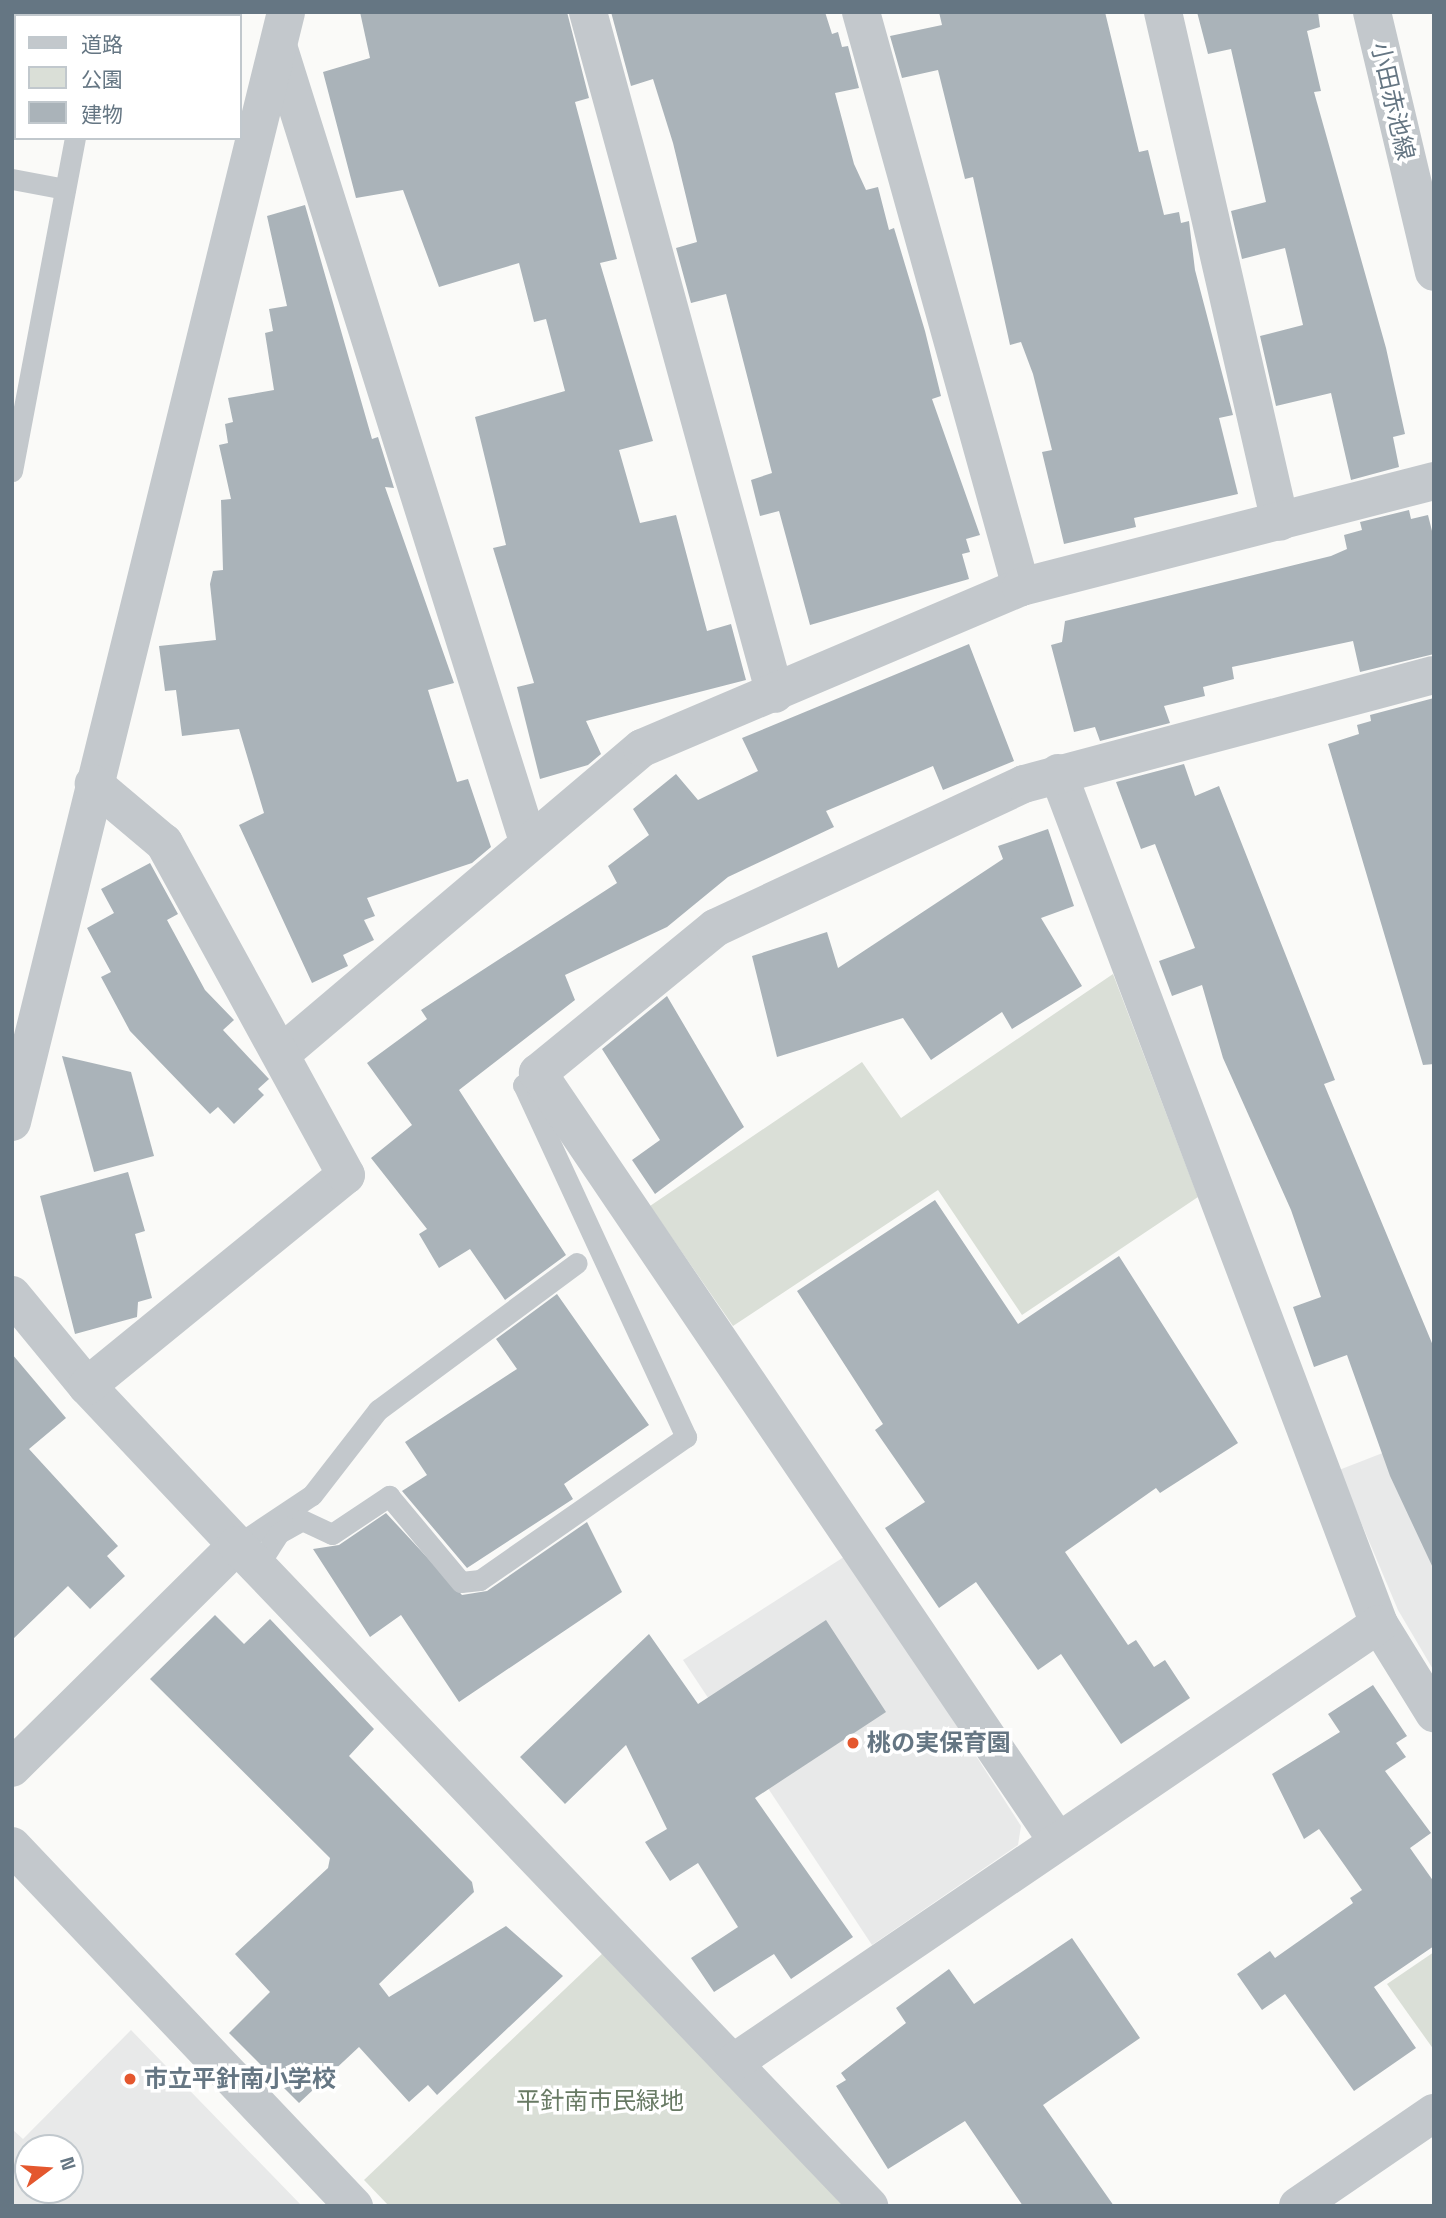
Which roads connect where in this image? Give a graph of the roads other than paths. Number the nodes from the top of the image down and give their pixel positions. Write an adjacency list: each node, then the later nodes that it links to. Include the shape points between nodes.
1 (286, 12): 6 (street)
2 (588, 12): 17 (street)
3 (861, 12): 15 (street)
4 (1163, 12): 14 (street)
5 (1372, 12): 10 (street, 小田赤池線)
6 (279, 49): 19 (street); 20 (street)
7 (75, 140): 9 (lane)
8 (12, 179): 9 (lane)
9 (65, 189): 12 (lane)
10 (1429, 227): 11 (street, 小田赤池線)
11 (1434, 272)
12 (12, 471)
13 (1434, 481): 14 (street)
14 (1280, 522): 15 (street)
15 (1021, 587): 17 (street)
16 (1434, 675): 18 (street)
17 (775, 694): 20 (street, via 642,748)
18 (1058, 773): 22 (street, via 715,928); 28 (street)
19 (94, 784): 21 (street, via 164,843); 23 (street)
20 (528, 841): 21 (street)
21 (281, 1054): 26 (street, via 345,1175)
22 (538, 1073): 27 (lane, via 523,1086 686,1437 480,1580 461,1582 389,1496 332,1534 302,1520); 31 (street, via 632,1226)
23 (12, 1122)
24 (577, 1263): 27 (lane, via 377,1410 312,1495)
25 (12, 1295): 26 (street)
26 (87, 1386): 27 (street)
27 (247, 1556): 30 (street); 33 (street)
28 (1379, 1624): 29 (street); 31 (street)
29 (1434, 1713)
30 (12, 1768)
31 (1056, 1839): 33 (street)
32 (12, 1846): 35 (street)
33 (733, 2063): 36 (street)
34 (1434, 2113): 37 (street)
35 (354, 2206)
36 (869, 2206)
37 (1298, 2206)

